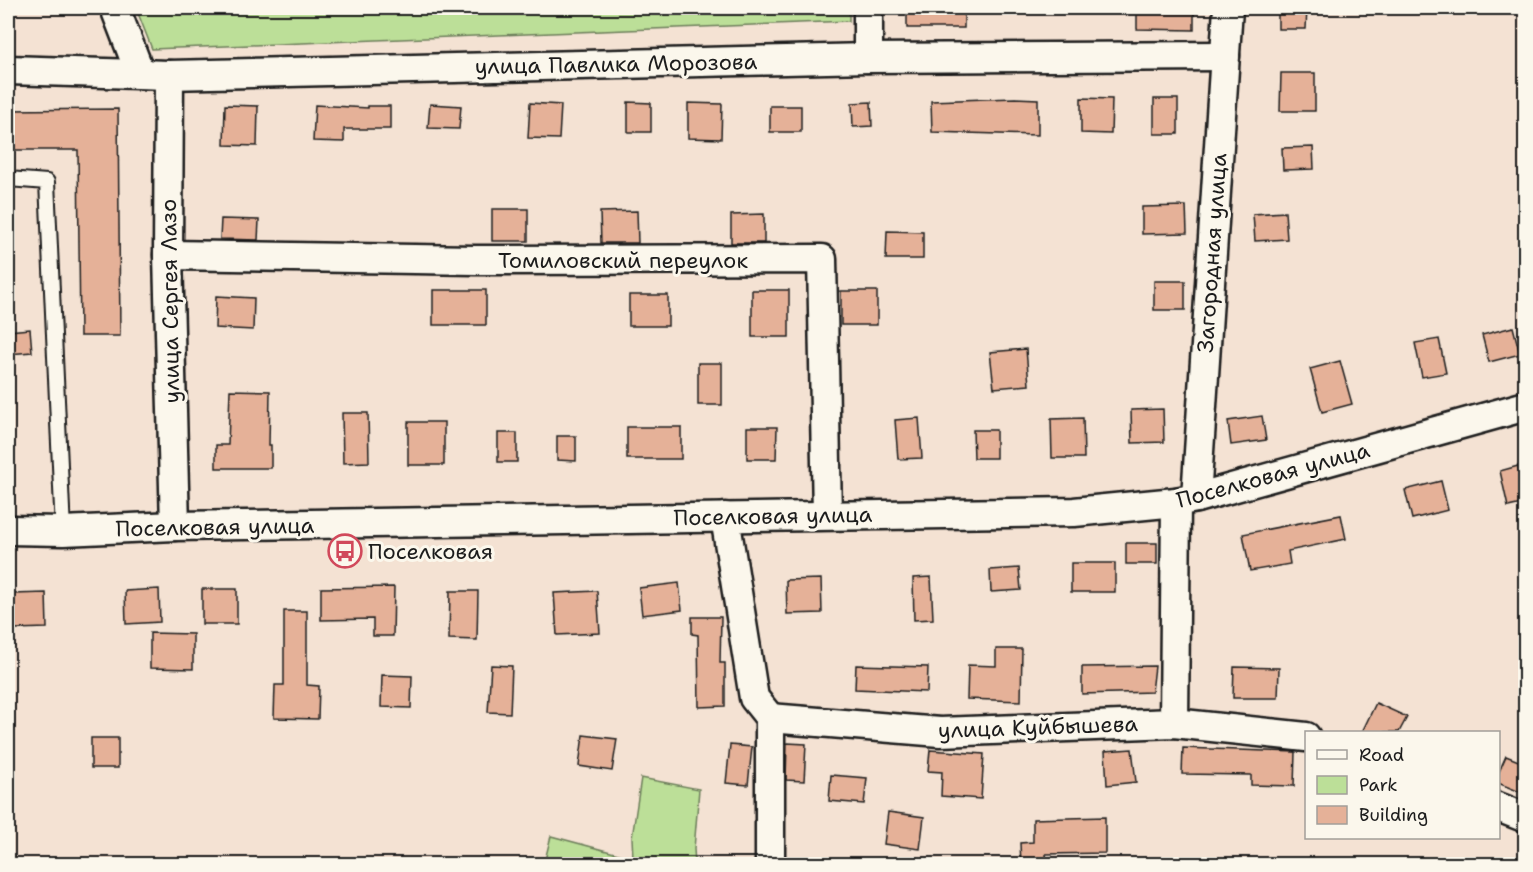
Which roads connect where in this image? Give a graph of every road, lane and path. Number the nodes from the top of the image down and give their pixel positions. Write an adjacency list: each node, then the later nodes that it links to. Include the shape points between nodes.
1 (115, 8): 7 (street)
2 (868, 8): 5 (street)
3 (1228, 8): 4 (street, Загородная улица)
4 (1225, 56): 5 (street, улица Павлика Морозова); 12 (street, Загородная улица)
5 (868, 57): 8 (street, улица Павлика Морозова)
6 (8, 70): 7 (street, улица Павлика Морозова)
7 (140, 74): 8 (street, улица Павлика Морозова)
8 (169, 75): 10 (street, улица Сергея Лазо)
9 (8, 179): 17 (lane, via 47,182)
10 (168, 255): 13 (street, Томиловский переулок, via 475,261 822,259); 15 (street, улица Сергея Лазо)
11 (1526, 406): 12 (street, Поселковая улица)
12 (1186, 500): 13 (street, Поселковая улица, via 1074,512); 19 (street, Загородная улица)
13 (827, 515): 14 (street, Поселковая улица)
14 (725, 517): 15 (street, Поселковая улица); 18 (street, via 754,698)
15 (175, 526): 17 (street, Поселковая улица)
16 (8, 530): 17 (street, Поселковая улица)
17 (63, 531)
18 (770, 718): 19 (street, улица Куйбышева, via 940,732); 23 (street)
19 (1174, 723): 20 (street, улица Куйбышева)
20 (1305, 737)
21 (1500, 808): 22 (street)
22 (1526, 818)
23 (770, 864)

